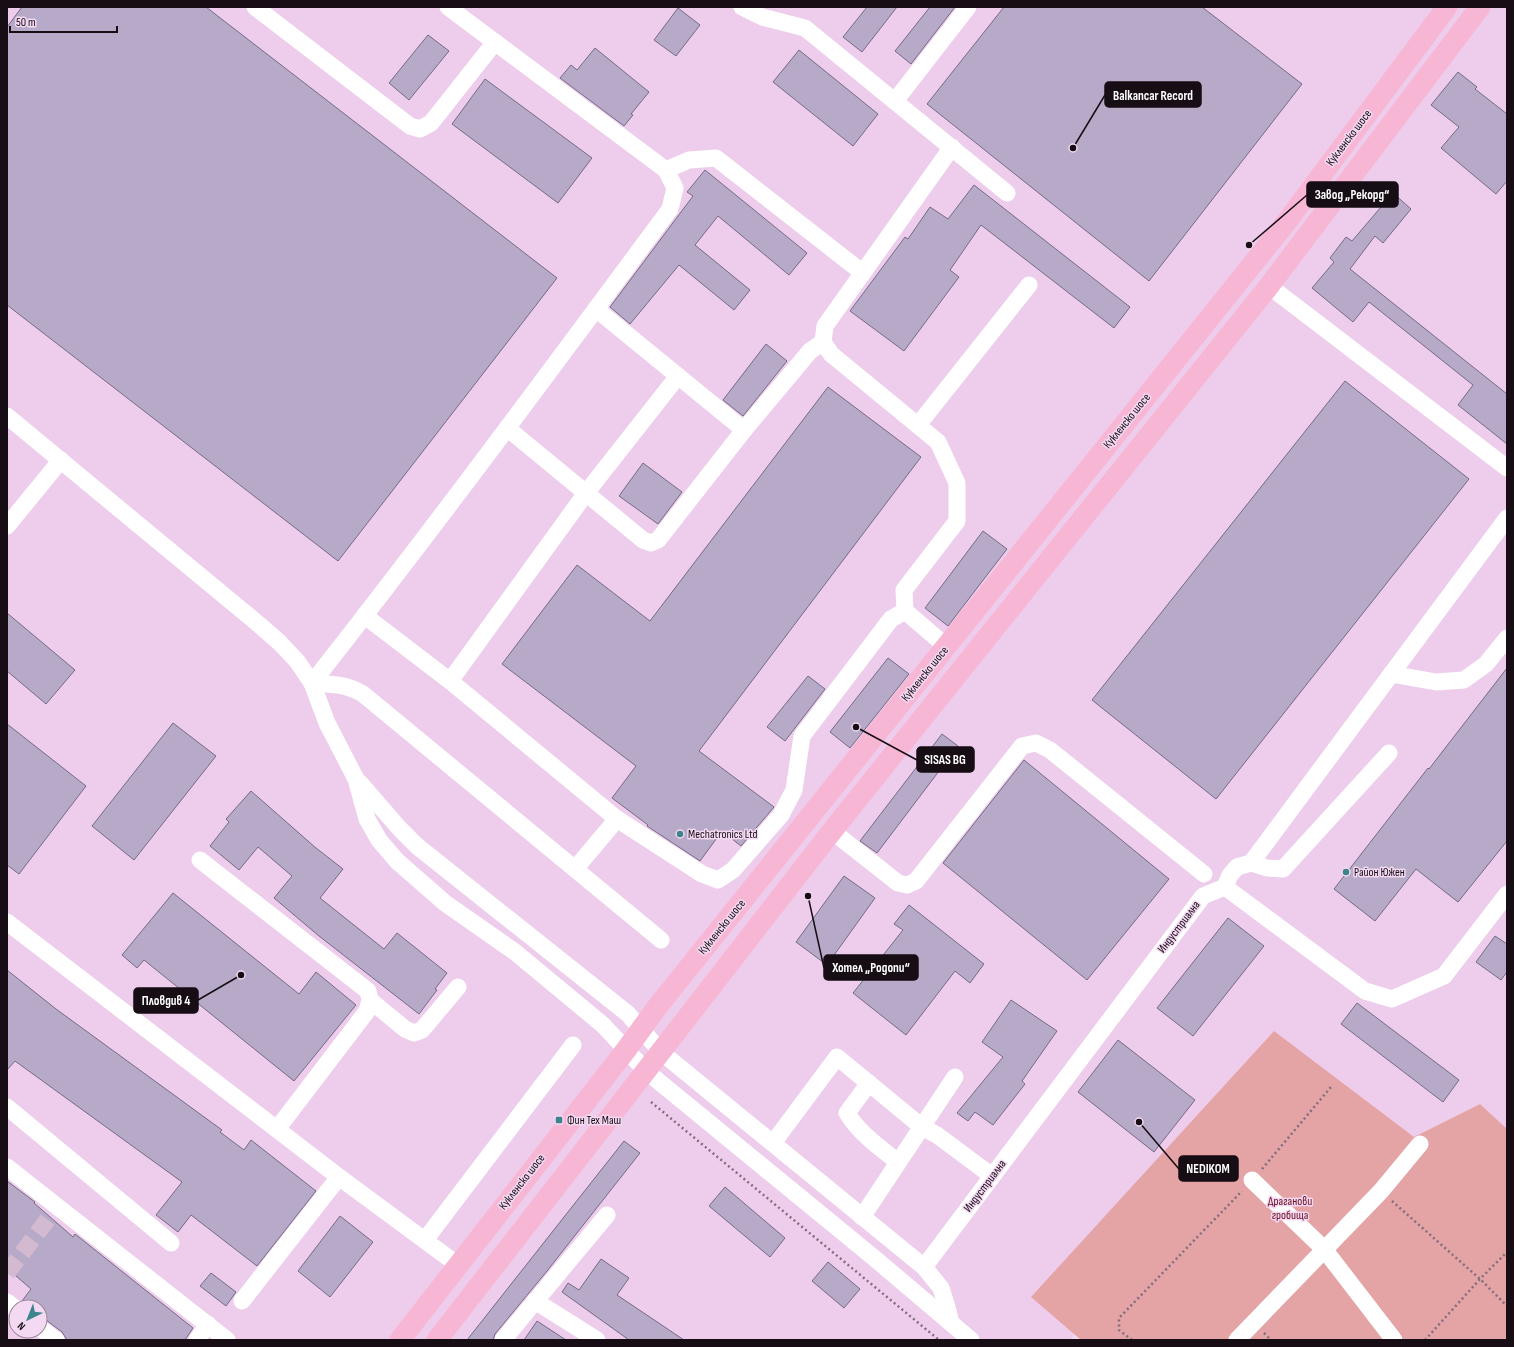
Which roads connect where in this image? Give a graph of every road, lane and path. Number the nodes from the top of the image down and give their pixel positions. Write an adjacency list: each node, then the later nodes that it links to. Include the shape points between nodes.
1 (255, 7): 7 (street, via 410,126 420,129 430,124)
2 (448, 7): 7 (street)
3 (742, 7): 8 (street, via 762,17 805,28)
4 (968, 7): 8 (street)
5 (1447, 7): 30 (main road, Кукленско шосе, via 1288,220)
6 (1480, 7): 14 (main road)
7 (494, 42): 10 (street)
8 (895, 101): 9 (street)
9 (952, 147): 11 (street); 12 (street)
10 (666, 170): 12 (street, via 689,160 716,158); 15 (street, via 675,188 670,209)
11 (1007, 193)
12 (863, 273): 16 (street, via 825,326)
13 (1029, 285): 19 (street)
14 (1269, 286): 23 (street); 37 (main road)
15 (596, 309): 17 (street); 20 (street)
16 (823, 342): 19 (street, via 831,354); 21 (street, via 810,351)
17 (678, 376): 21 (street); 24 (street)
18 (7, 416): 22 (street)
19 (918, 425): 27 (street, via 938,442 957,483 957,521 904,590)
20 (508, 428): 24 (street); 28 (street)
21 (744, 430): 24 (street, via 658,540 651,543 643,540)
22 (61, 460): 26 (street); 33 (street, via 279,642 297,661)
23 (1507, 468)
24 (586, 493): 32 (street)
25 (1507, 518): 31 (street)
26 (7, 526)
27 (905, 611): 30 (street); 36 (street, via 891,619 802,736 794,790 781,815 733,870 718,880 702,874)
28 (365, 616): 32 (street); 33 (street)
29 (1507, 638): 31 (street, via 1486,664 1464,680 1436,682)
30 (947, 647): 48 (main road, Кукленско шосе)
31 (1391, 674): 39 (street)
32 (450, 681): 36 (street)
33 (312, 683): 35 (street, via 327,723); 40 (street, via 352,687 363,694)
34 (1389, 753): 39 (street, via 1283,869)
35 (356, 779): 48 (street, via 417,846 628,1014); 50 (street, via 367,819 379,840 397,861 445,903 515,952 603,1025)
36 (617, 819): 40 (street)
37 (832, 831): 41 (street, via 898,883 907,885 916,881 1022,746 1036,743 1050,750); 51 (main road)
38 (200, 860): 47 (street, via 368,991)
39 (1251, 863): 42 (street, via 1237,867)
40 (575, 869): 45 (street)
41 (1204, 874)
42 (1225, 887): 43 (street, via 1365,991 1392,999 1444,976); 64 (street, Индустриална, via 1203,896)
43 (1507, 894)
44 (7, 922): 59 (street)
45 (661, 940)
46 (458, 987): 47 (street, via 422,1030 414,1033 405,1029)
47 (370, 1000): 59 (street, via 367,1011)
48 (640, 1030): 50 (main road, Кукленско шосе); 51 (street)
49 (573, 1045): 70 (street)
50 (626, 1050): 52 (street); 74 (main road, Кукленско шосе)
51 (661, 1052): 52 (main road); 60 (street)
52 (646, 1071): 80 (street); 85 (main road)
53 (955, 1078): 58 (street)
54 (869, 1083): 58 (street); 60 (street, via 837,1057); 62 (street, via 847,1113 874,1143)
55 (1331, 1087): 66 (path)
56 (651, 1102): 88 (path)
57 (7, 1107): 71 (street)
58 (922, 1127): 62 (street); 64 (street, via 937,1135)
59 (277, 1129): 65 (street)
60 (773, 1143): 69 (street)
61 (1420, 1144): 67 (street)
62 (898, 1162): 69 (street)
63 (7, 1167): 81 (street, via 54,1211)
64 (992, 1176): 75 (street, Индустриална)
65 (339, 1177): 70 (street); 77 (street)
66 (1252, 1180): 72 (street); 90 (path, via 1120,1318 1119,1330)
67 (1382, 1191): 72 (street); 76 (path)
68 (607, 1215): 78 (street)
69 (862, 1217): 75 (street)
70 (425, 1240): 74 (street)
71 (171, 1243)
72 (1324, 1249): 91 (street); 92 (street)
73 (1507, 1252): 76 (path)
74 (458, 1266): 84 (main road, Кукленско шосе)
75 (924, 1267): 80 (street, via 941,1288)
76 (1480, 1278): 79 (path); 93 (path)
77 (242, 1301)
78 (535, 1301): 86 (street); 87 (street)
79 (1507, 1306)
80 (951, 1323): 89 (street)
81 (208, 1324): 82 (street); 83 (street)
82 (197, 1340)
83 (228, 1340)
84 (400, 1340)
85 (437, 1340)
86 (503, 1340)
87 (597, 1340)
88 (939, 1340)
89 (971, 1340)
90 (1132, 1340)
91 (1237, 1340)
92 (1394, 1340)
93 (1425, 1340)

